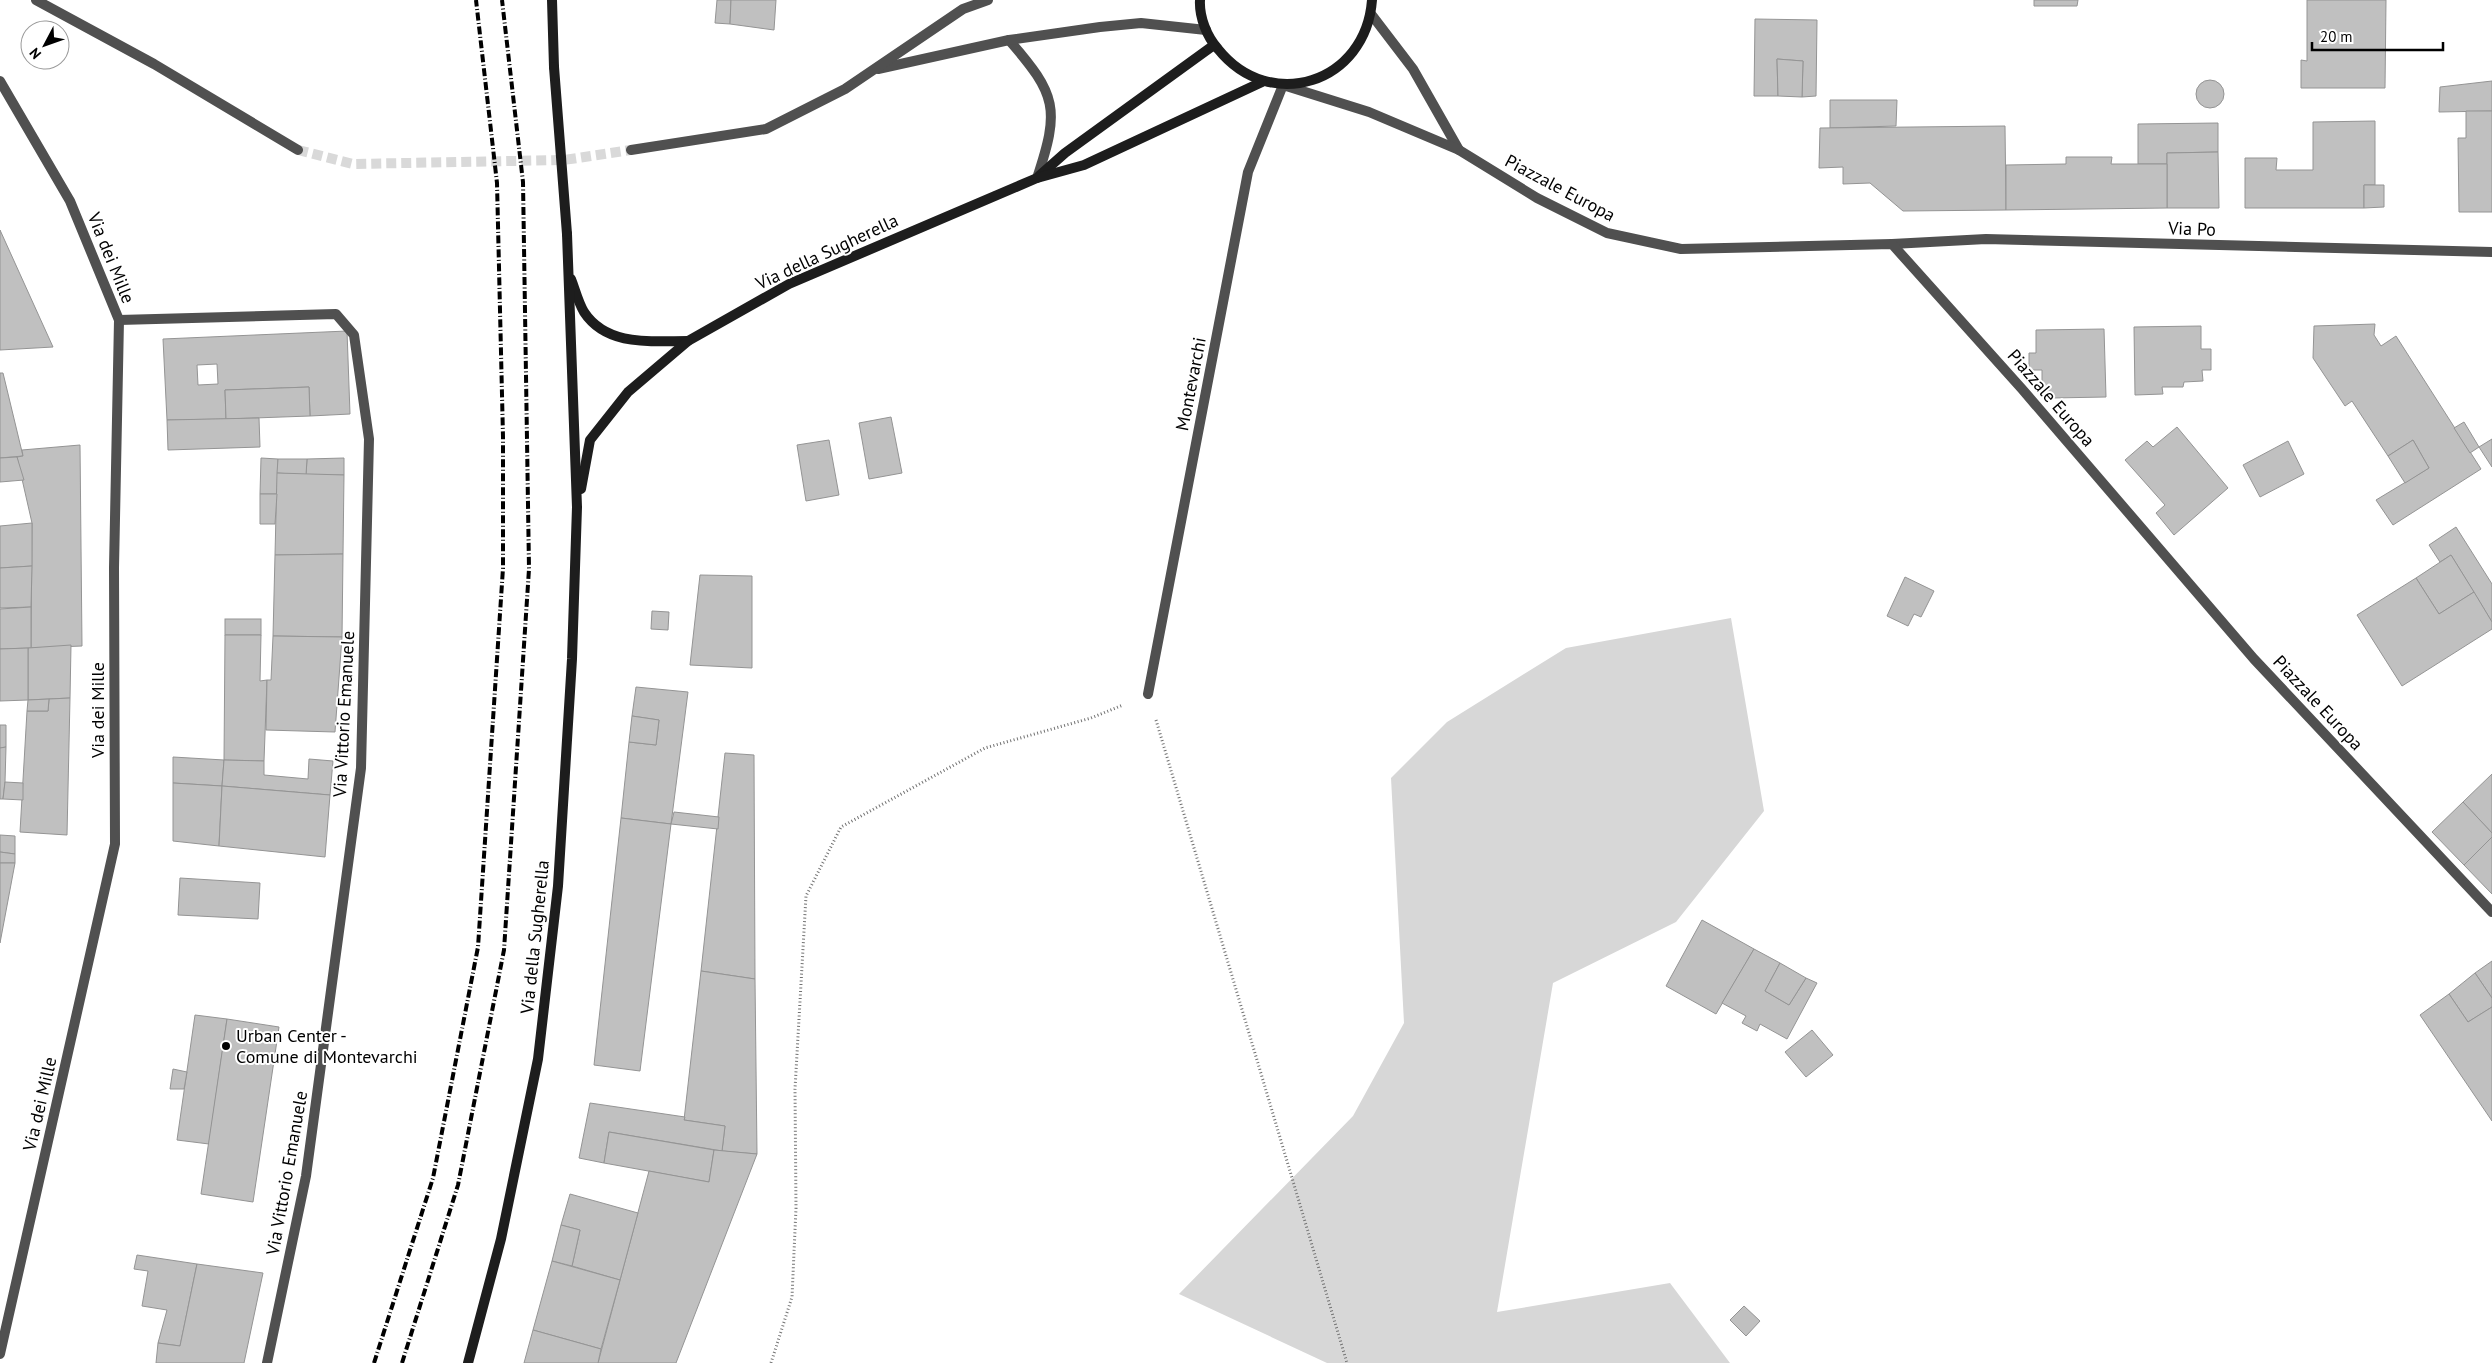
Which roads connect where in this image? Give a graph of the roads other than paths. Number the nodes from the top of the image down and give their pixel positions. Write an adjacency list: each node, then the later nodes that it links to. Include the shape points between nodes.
1 (36, 0): 14 (street, via 154,64)
2 (552, 0): 20 (street, Via della Sugherella, bridge)
3 (988, 0): 10 (street, via 963,9)
4 (1200, 0): 7 (street)
5 (1372, 0): 6 (street)
6 (1371, 14): 13 (street, via 1363,38 1336,68 1308,82); 16 (street, Piazzale Europa, via 1414,69)
7 (1206, 30): 8 (street, via 1141,23); 9 (street)
8 (1009, 40): 10 (street); 17 (street, via 1042,80 1053,113 1050,140)
9 (1214, 45): 12 (street, via 1227,61); 17 (street, Via della Sugherella, via 1064,154)
10 (872, 70): 15 (street, via 845,89 766,130)
11 (0, 81): 21 (street, Via dei Mille, via 70,202)
12 (1262, 82): 13 (street); 17 (street, Via della Sugherella, via 1084,165)
13 (1283, 85): 16 (street, Piazzale Europa, via 1369,112); 24 (street, Montevarchi, via 1248,172)
14 (298, 150)
15 (631, 150)
16 (1459, 150): 18 (street, Piazzale Europa, via 1537,198 1607,233 1681,249)
17 (1037, 178): 22 (street, Via della Sugherella, via 789,284)
18 (1892, 244): 19 (street, Via Po, via 1986,239); 25 (street, Piazzale Europa, via 2022,389 2254,659)
19 (2492, 252)
20 (568, 272): 22 (street, via 584,312 606,333 634,341); 23 (street, Via della Sugherella)
21 (118, 320): 26 (street, Via dei Mille, via 114,568 115,844); 27 (street, Via Vittorio Emanuele, via 336,314 354,335 356,344 369,439 361,768 306,1176)
22 (688, 341): 23 (street, Via della Sugherella, via 628,392 590,440)
23 (577, 507): 28 (street, Via della Sugherella, via 572,659 558,886 538,1059 500,1240)
24 (1149, 699)
25 (2492, 912)
26 (0, 1354)
27 (267, 1363)
28 (468, 1363)

